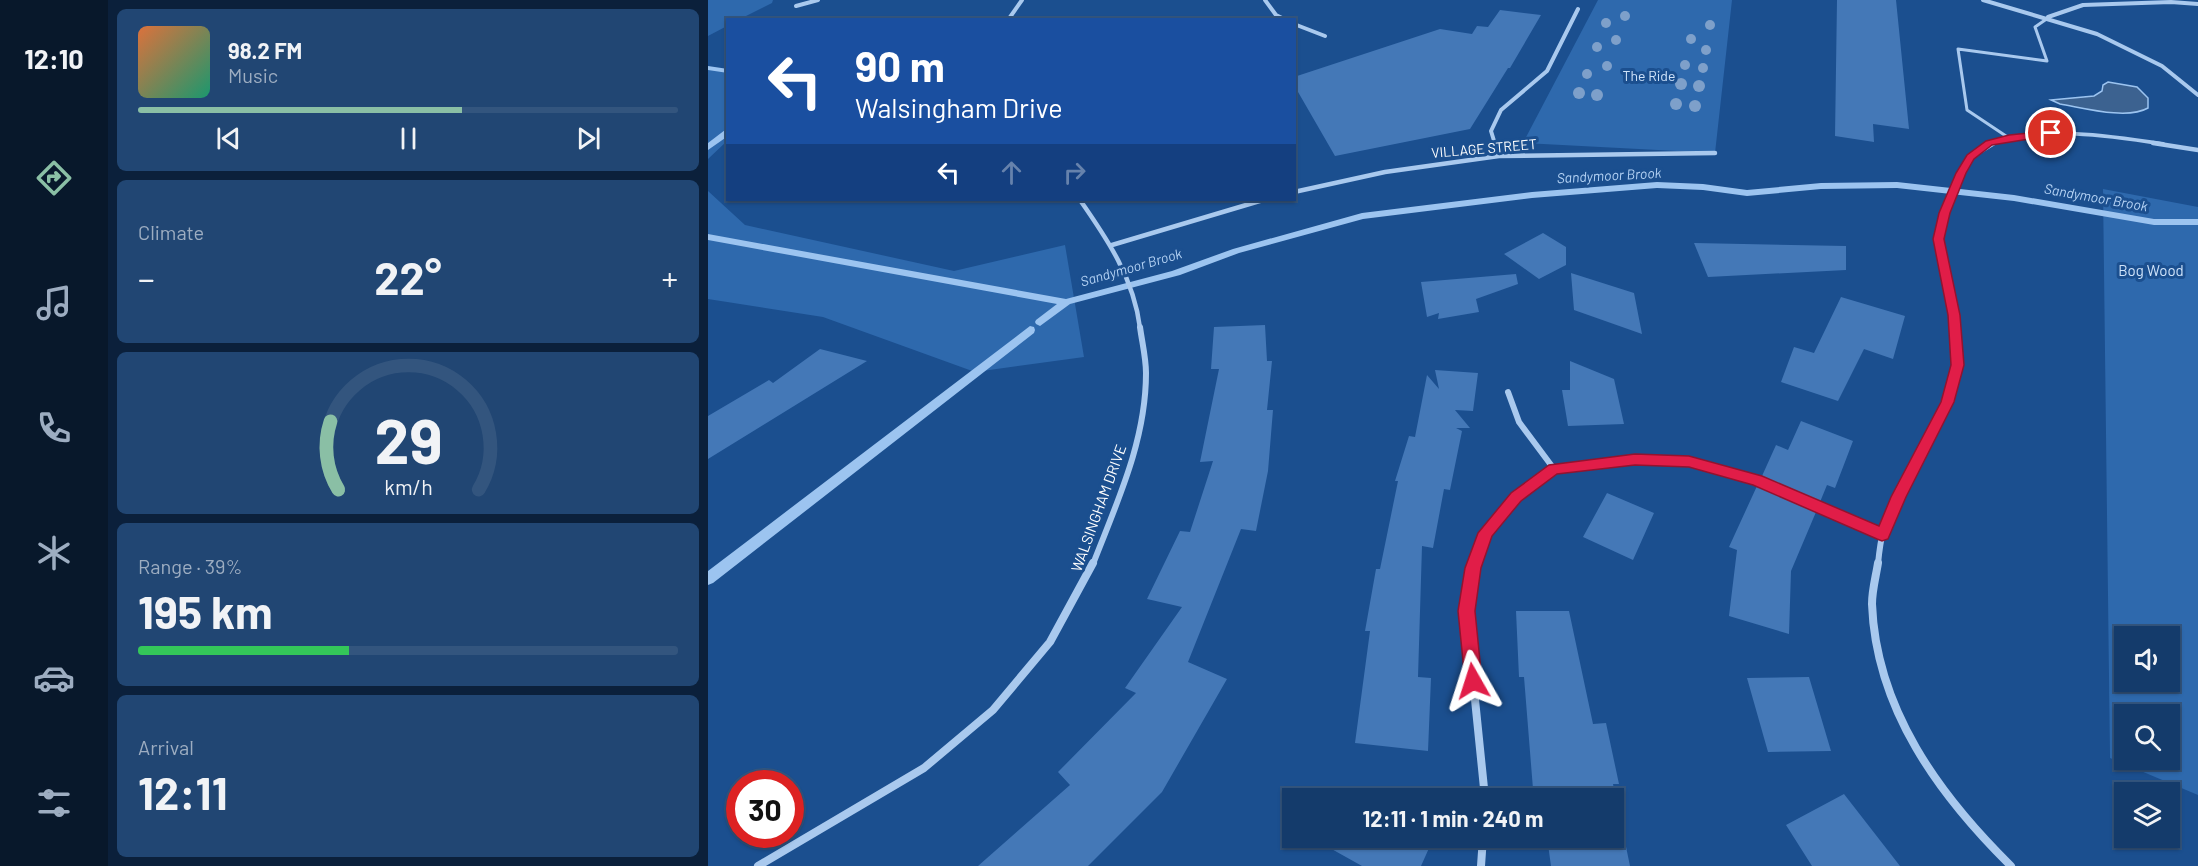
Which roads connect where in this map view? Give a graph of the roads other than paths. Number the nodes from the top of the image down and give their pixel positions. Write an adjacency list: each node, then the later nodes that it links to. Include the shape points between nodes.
1 (819, 0): 6 (street)
2 (1022, 0): 8 (street)
3 (1265, 0): 9 (street)
4 (1983, 0): 10 (street)
5 (2198, 4): 10 (street, via 2083,5)
6 (796, 6)
7 (1578, 9): 17 (street, via 1547,71 1501,110 1491,131)
8 (1009, 18)
9 (1282, 18)
10 (2048, 18): 13 (street, via 2097,34 2162,66); 14 (lane, via 2035,27 2047,61 1958,49 1967,110)
11 (1296, 25): 12 (street)
12 (1324, 36)
13 (2198, 95)
14 (2009, 138): 15 (street, via 2089,134); 24 (street, via 1989,143 1970,157 1945,213 1938,239 1954,315 1958,365 1947,402)
15 (2198, 150)
16 (1715, 153): 17 (street, VILLAGE STREET)
17 (1499, 156): 18 (street, VILLAGE STREET, via 1385,172)
18 (1296, 192)
19 (1081, 201): 21 (street, WALSINGHAM DRIVE)
20 (1260, 201): 21 (street)
21 (1112, 245): 27 (street, WALSINGHAM DRIVE, via 1136,307 1146,372 1132,464 1088,576 1050,642 993,710 924,768)
22 (1508, 392): 23 (street, via 1519,422)
23 (1554, 469): 24 (street, via 1635,460 1689,462 1757,480); 25 (street, via 1516,497 1486,533 1473,568 1466,611)
24 (1882, 535): 29 (street, via 1872,602 1877,651 1895,708 1928,771)
25 (1484, 788)
26 (1482, 848): 28 (street)
27 (758, 866)
28 (1481, 866)
29 (2011, 866)

